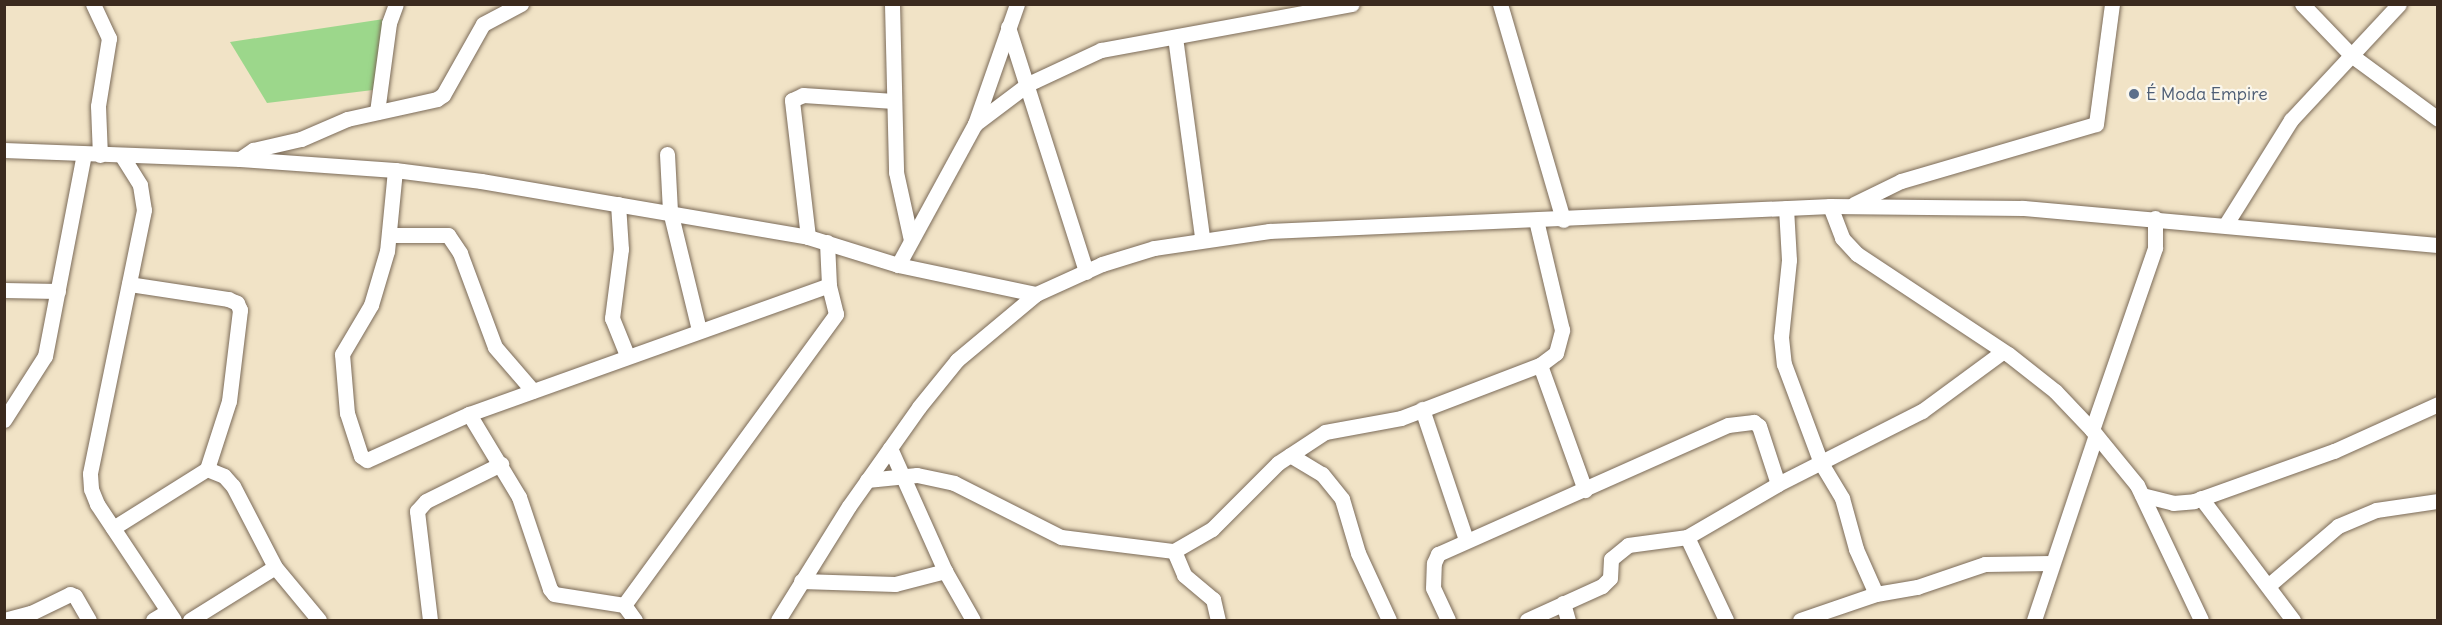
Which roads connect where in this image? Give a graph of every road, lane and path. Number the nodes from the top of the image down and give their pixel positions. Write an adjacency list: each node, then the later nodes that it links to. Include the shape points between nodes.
1 (93, 4): 23 (street, via 109,38 99,106)
2 (396, 4): 16 (street, via 389,23)
3 (521, 4): 16 (street, via 483,24 443,95)
4 (892, 4): 15 (street)
5 (1352, 4): 12 (street)
6 (1500, 4): 35 (street)
7 (2112, 4): 30 (street, via 2096,124 1927,172)
8 (2302, 4): 13 (street)
9 (2399, 4): 13 (street)
10 (1014, 6): 11 (street)
11 (1008, 27): 14 (street); 18 (street)
12 (1175, 37): 14 (street, via 1101,50); 39 (street)
13 (2351, 55): 17 (street); 36 (street, via 2286,127)
14 (1028, 84): 18 (street); 44 (street)
15 (894, 101): 38 (street, via 803,95 792,100); 40 (street, via 896,172)
16 (377, 111): 19 (street, via 347,118)
17 (2438, 119)
18 (975, 124): 40 (street)
19 (289, 142): 25 (street, via 253,150); 26 (street)
20 (4, 150): 21 (street)
21 (84, 154): 23 (street); 48 (street)
22 (667, 154): 32 (street)
23 (100, 155): 24 (street)
24 (122, 156): 25 (street); 45 (street, via 144,197)
25 (240, 159): 26 (street)
26 (291, 163): 27 (street)
27 (395, 170): 28 (street); 37 (street)
28 (618, 204): 32 (street); 52 (street, via 621,249 612,318)
29 (1830, 206): 30 (street); 31 (street); 51 (street, via 1842,238 1857,254 1953,316)
30 (1852, 206): 33 (street, via 2023,208)
31 (1786, 208): 35 (street); 62 (street, via 1788,276 1781,350)
32 (670, 211): 38 (street); 50 (street)
33 (2155, 218): 36 (street); 59 (street, via 2155,248)
34 (1536, 220): 35 (street); 39 (street, via 1269,231); 53 (street, via 1562,330 1556,354)
35 (1563, 220)
36 (2226, 224): 42 (street)
37 (391, 235): 54 (street, via 448,235 460,253 495,347); 57 (street, via 370,305 342,354 347,413 361,456 373,459)
38 (808, 237): 41 (street)
39 (1202, 238): 44 (street, via 1130,253)
40 (911, 240): 43 (street)
41 (827, 242): 43 (street); 46 (street)
42 (2438, 245)
43 (898, 265): 49 (street)
44 (1086, 272): 49 (street)
45 (129, 284): 64 (street, via 237,303 240,310 229,400); 72 (street, via 90,474 97,504)
46 (829, 285): 50 (street); 83 (street, via 836,314)
47 (4, 290): 48 (street)
48 (58, 291): 58 (street, via 45,356)
49 (1036, 294): 60 (street, via 957,360)
50 (699, 330): 52 (street)
51 (2001, 353): 59 (street, via 2008,354 2055,391); 62 (street, via 1922,411)
52 (627, 355): 54 (street)
53 (1540, 365): 56 (street); 68 (street)
54 (532, 391): 57 (street)
55 (2438, 404): 70 (street, via 2334,451)
56 (1422, 409): 61 (street, via 1401,418 1325,432); 74 (street)
57 (469, 414): 63 (street)
58 (4, 420)
59 (2094, 432): 69 (street); 76 (street)
60 (890, 448): 65 (street); 66 (street)
61 (1290, 455): 75 (street, via 1212,529); 95 (street, via 1322,474 1342,499 1358,553)
62 (1821, 463): 67 (street); 81 (street, via 1842,498 1856,549)
63 (501, 464): 83 (street, via 519,497 554,594); 85 (street, via 426,501 417,511)
64 (207, 469): 72 (street); 77 (street, via 232,486)
65 (901, 479): 66 (street); 75 (street, via 917,475 954,483 1061,537); 78 (street)
66 (867, 480): 79 (street)
67 (1778, 484): 68 (street, via 1759,426 1745,422 1637,464); 73 (street)
68 (1585, 490): 74 (street)
69 (2142, 495): 70 (street, via 2183,504); 102 (street)
70 (2201, 498): 80 (street, via 2228,538)
71 (2438, 501): 80 (street, via 2376,510 2338,526 2322,535)
72 (113, 528): 84 (street)
73 (1687, 537): 82 (street, via 1628,545 1611,559 1611,578 1607,582); 99 (street)
74 (1466, 540): 96 (street, via 1438,554 1434,562 1433,588)
75 (1174, 551): 94 (street, via 1184,575 1213,599)
76 (2051, 563): 81 (street, via 1985,564 1917,587); 101 (street)
77 (275, 567): 89 (street); 90 (street)
78 (945, 571): 79 (street, via 895,584); 93 (street)
79 (801, 581): 92 (street)
80 (2269, 585): 103 (street)
81 (1876, 594): 100 (street)
82 (1563, 603): 97 (street); 98 (street)
83 (624, 605): 91 (street)
84 (171, 616): 88 (street)
85 (425, 619)
86 (4, 620): 87 (street, via 31,613 70,594)
87 (89, 621)
88 (153, 621)
89 (190, 621)
90 (319, 621)
91 (635, 621)
92 (778, 621)
93 (974, 621)
94 (1218, 621)
95 (1389, 621)
96 (1448, 621)
97 (1527, 621)
98 (1568, 621)
99 (1726, 621)
100 (1800, 621)
101 (2034, 621)
102 (2201, 621)
103 (2293, 621)

